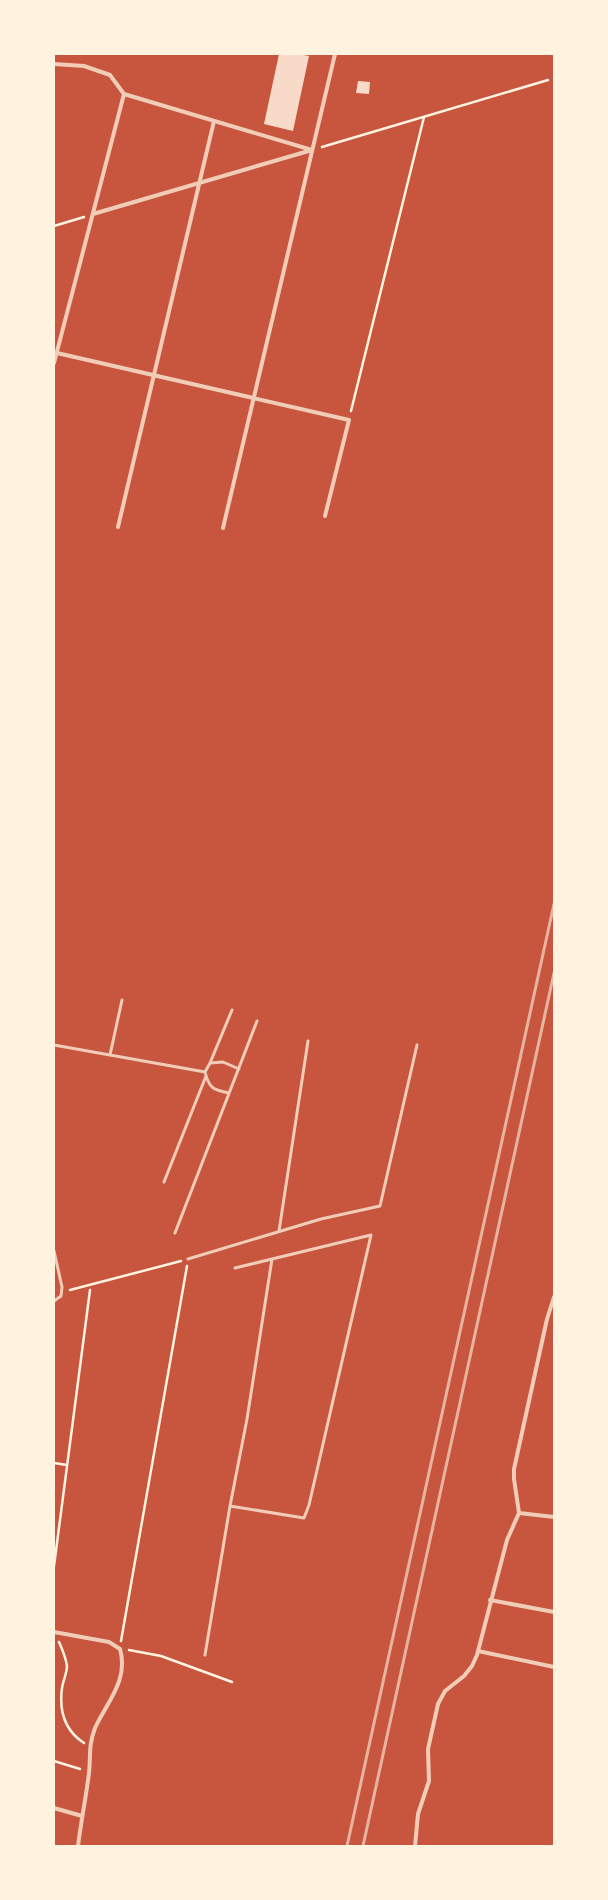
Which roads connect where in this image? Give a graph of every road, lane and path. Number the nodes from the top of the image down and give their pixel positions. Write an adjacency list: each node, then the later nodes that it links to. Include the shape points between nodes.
1 (335, 54): 7 (street)
2 (54, 64): 4 (street, via 84,66 110,75)
3 (548, 80): 5 (path)
4 (124, 94): 6 (street); 9 (street)
5 (424, 117): 7 (path); 15 (path)
6 (214, 121): 7 (street); 8 (street)
7 (312, 150): 8 (street); 14 (street)
8 (200, 183): 9 (street); 13 (street)
9 (93, 214): 10 (path); 11 (street)
10 (54, 226)
11 (57, 353): 12 (street); 13 (street)
12 (54, 364)
13 (154, 375): 14 (street); 17 (street)
14 (254, 397): 15 (street); 18 (street)
15 (349, 420): 16 (street)
16 (325, 516)
17 (118, 528)
18 (223, 528)
19 (122, 1000): 25 (lane)
20 (232, 1010): 26 (lane)
21 (257, 1021): 27 (lane)
22 (308, 1041): 32 (lane)
23 (54, 1045): 25 (lane)
24 (417, 1045): 32 (lane, via 380,1206)
25 (110, 1055): 28 (lane)
26 (210, 1062): 27 (lane, via 223,1062); 28 (lane)
27 (238, 1069): 30 (lane)
28 (205, 1072): 29 (lane)
29 (206, 1076): 30 (lane, via 209,1085); 31 (lane)
30 (229, 1093): 33 (lane)
31 (164, 1182)
32 (279, 1231): 35 (lane)
33 (175, 1233)
34 (54, 1251): 39 (lane)
35 (188, 1259): 39 (path); 52 (path)
36 (272, 1259): 37 (lane); 45 (lane, via 247,1419); 45 (lane, via 371,1235 311,1498 304,1518)
37 (235, 1268)
38 (90, 1290): 44 (path)
39 (61, 1292): 41 (lane, via 58,1300)
40 (554, 1297): 42 (street)
41 (54, 1301)
42 (553, 1302): 46 (street, via 514,1469)
43 (54, 1463): 44 (path)
44 (67, 1465): 48 (path)
45 (230, 1506): 54 (lane)
46 (519, 1513): 47 (street); 49 (street, via 507,1540)
47 (554, 1517)
48 (54, 1566)
49 (490, 1600): 50 (street); 53 (street)
50 (554, 1612)
51 (55, 1632): 52 (street, via 109,1642); 57 (path, via 63,1650 66,1666 62,1688 64,1721 76,1738)
52 (120, 1649): 56 (path, via 161,1656); 57 (street, via 123,1657 120,1676 112,1700 96,1726)
53 (478, 1651): 55 (street); 63 (street, via 472,1666 445,1691 438,1704 428,1749 429,1781 418,1814)
54 (205, 1655)
55 (554, 1667)
56 (232, 1682)
57 (89, 1746): 59 (street)
58 (54, 1761): 59 (path)
59 (89, 1771): 61 (street)
60 (54, 1808): 61 (street)
61 (82, 1816): 62 (street)
62 (78, 1846)
63 (415, 1846)

